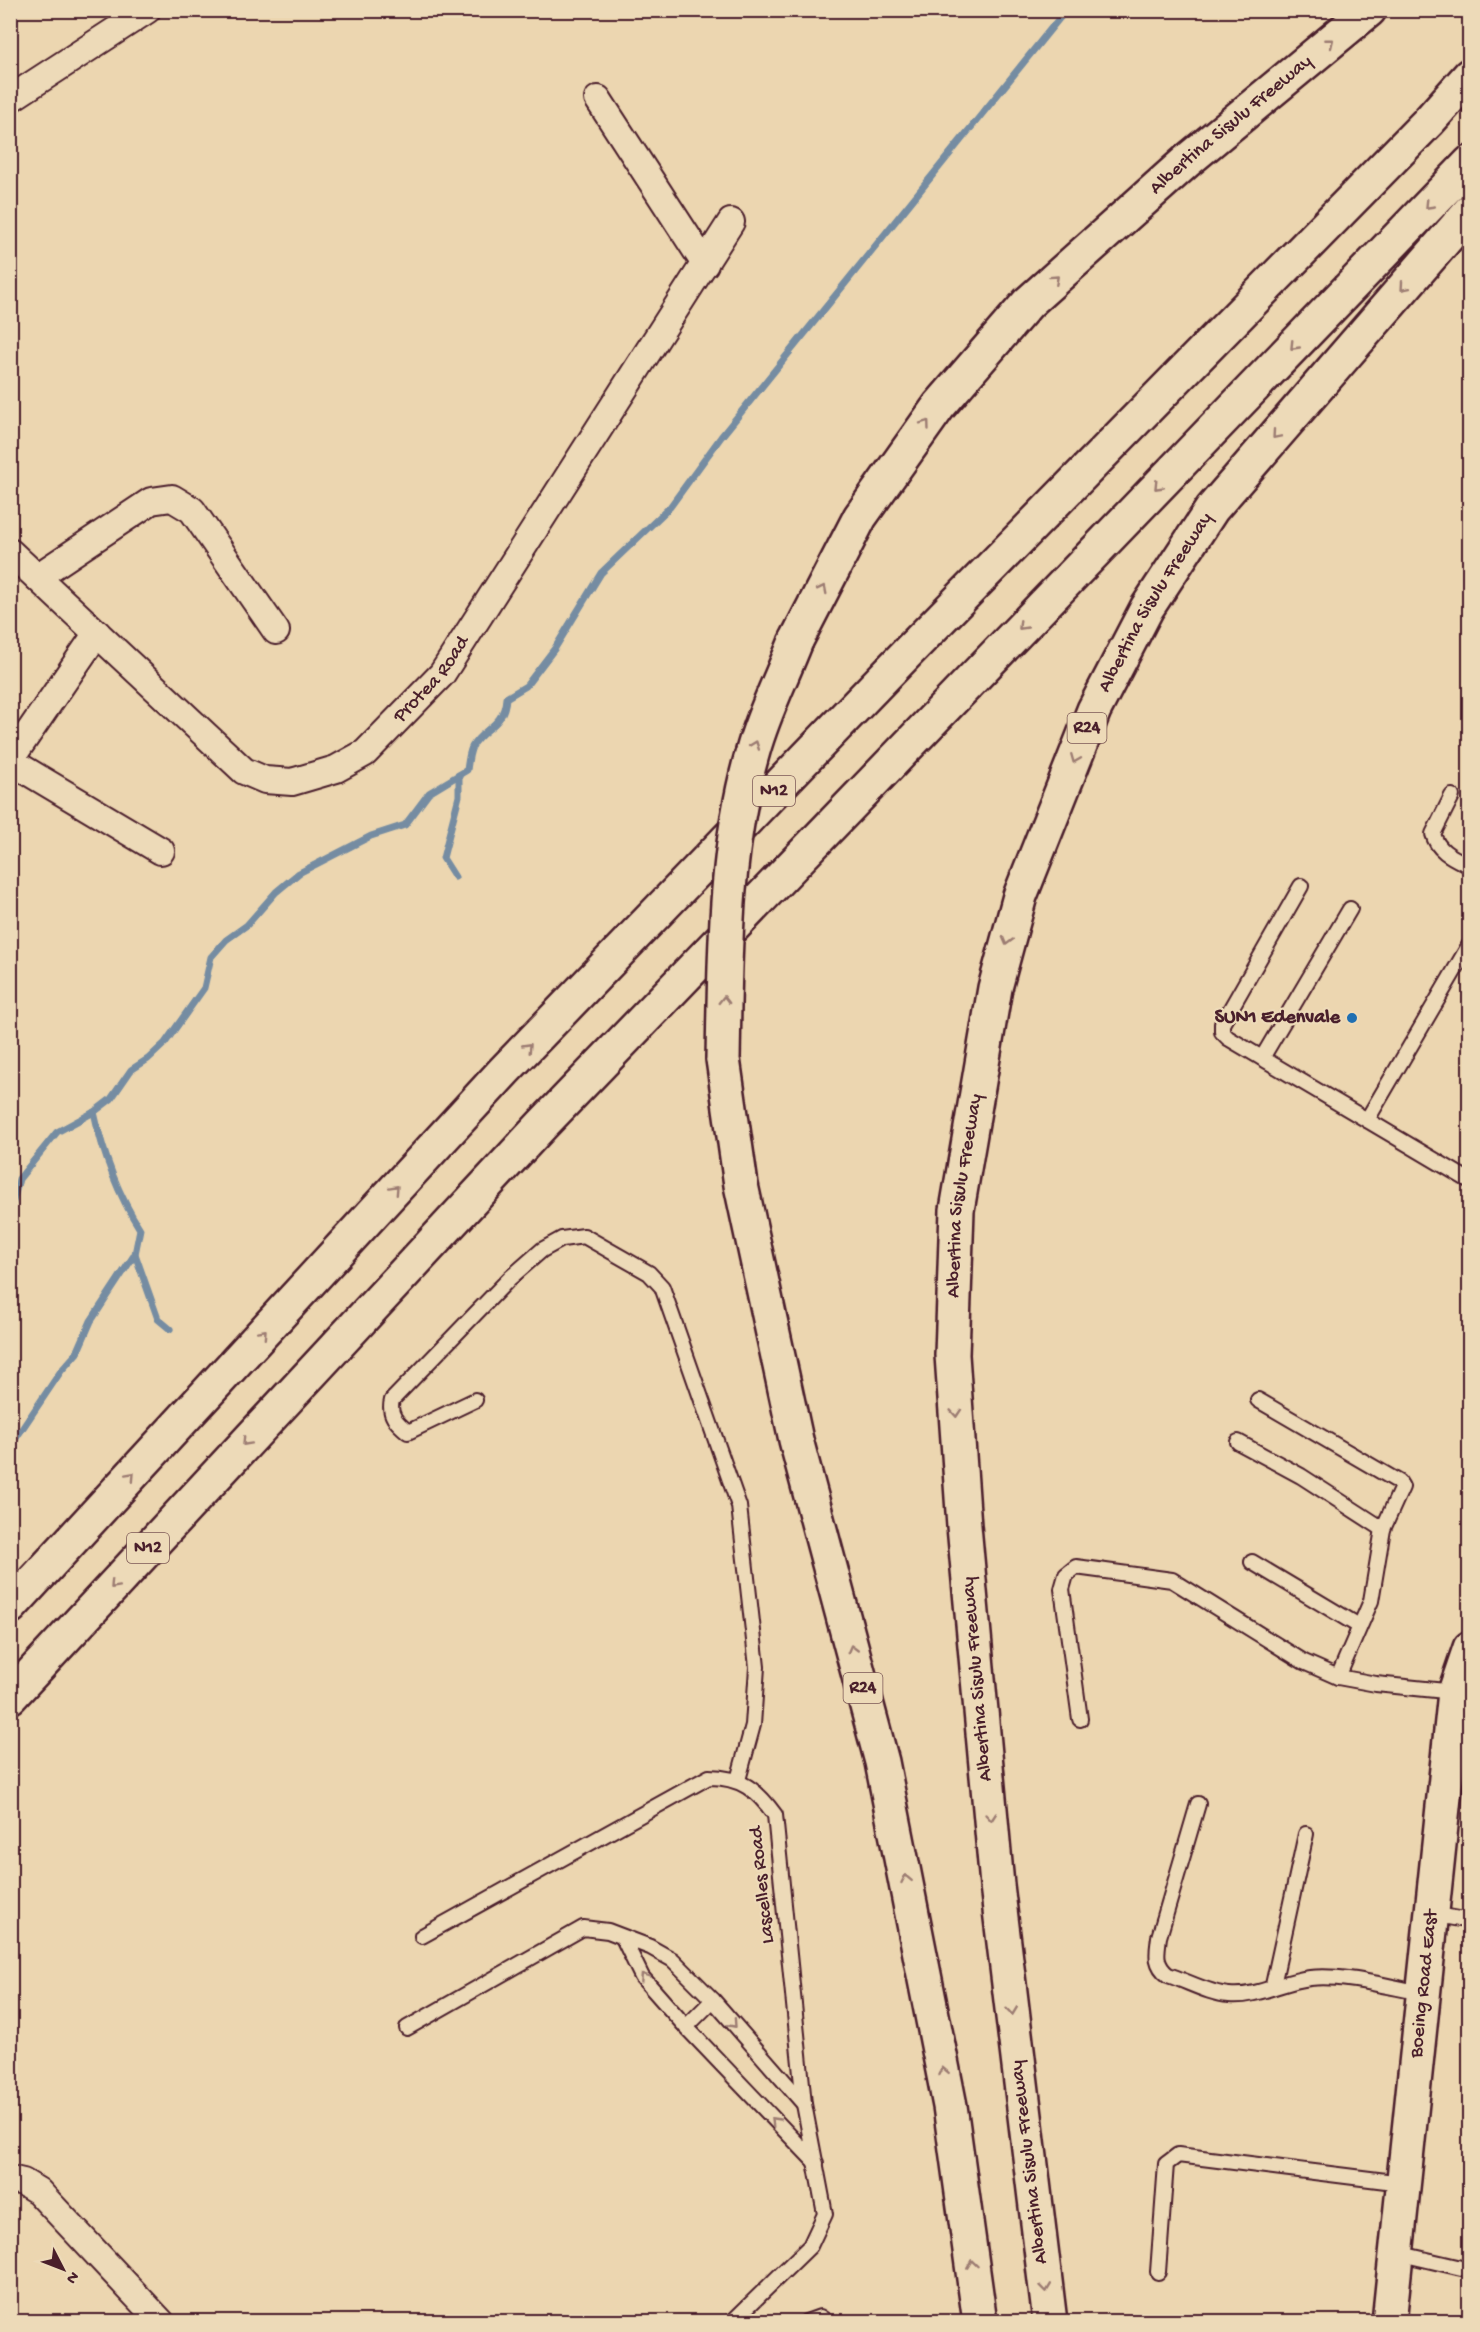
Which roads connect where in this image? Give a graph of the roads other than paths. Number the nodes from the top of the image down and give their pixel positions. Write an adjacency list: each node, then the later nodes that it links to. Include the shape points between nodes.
1 (147, 10): 4 (street)
2 (1369, 10): 59 (main road, Albertina Sisulu Freeway / R24, one-way to 2, bridge, via 950,2106 882,1762 796,1440 741,1185 723,1059 725,922 735,843 753,751 796,641 860,517 939,406 1028,303 1188,160)
3 (1470, 75): 29 (main road, N12, one-way to 3, via 504,1071)
4 (10, 99)
5 (598, 99): 9 (street)
6 (1470, 163): 34 (main road, N12, one-way to 34, via 550,1117)
7 (1470, 211): 60 (main road, Albertina Sisulu Freeway / R24, one-way to 60, via 1212,509 1147,608 1094,710 1028,874 995,988 957,1210 952,1355 997,1885)
8 (731, 222): 9 (street, Protea Road)
9 (705, 264): 13 (street, Protea Road, via 442,674 365,753 336,769 292,782 265,780 244,771)
10 (10, 552): 11 (street, Protea Road)
11 (37, 578): 12 (street, via 151,501 172,498 192,510); 13 (street, Protea Road)
12 (276, 632)
13 (97, 633): 14 (street)
14 (10, 760): 16 (street)
15 (1452, 796): 17 (lane, via 1433,834 1435,842 1440,850)
16 (161, 851)
17 (1470, 866)
18 (1301, 886): 21 (lane, via 1222,1024 1222,1032 1228,1038)
19 (1350, 909): 21 (lane)
20 (1470, 944): 22 (lane)
21 (1262, 1058): 22 (lane)
22 (1367, 1120): 23 (lane)
23 (1470, 1181)
24 (475, 1400): 36 (lane, via 408,1432 392,1417 390,1408 392,1400 542,1250 562,1239 584,1236 649,1273 662,1287 739,1506 757,1667 753,1725)
25 (1258, 1400): 27 (lane, via 1399,1482 1401,1493)
26 (1238, 1442): 27 (lane)
27 (1383, 1529): 30 (lane, via 1371,1601)
28 (1252, 1562): 30 (lane)
29 (10, 1607)
30 (1359, 1626): 32 (lane)
31 (1470, 1648): 33 (main road, Boeing Road East)
32 (1338, 1677): 33 (lane); 35 (lane, via 1304,1662 1172,1580 1076,1568 1066,1575 1062,1589)
33 (1462, 1695): 39 (main road, Boeing Road East)
34 (10, 1697)
35 (1080, 1719)
36 (738, 1780): 41 (lane, via 709,1777); 48 (lane, Lascelles Road, via 762,1797 775,1815)
37 (1198, 1804): 43 (lane, via 1159,1937 1158,1963 1168,1975 1228,1995 1258,1992)
38 (1306, 1834): 43 (lane)
39 (1432, 1914): 40 (lane); 44 (main road, Boeing Road East)
40 (1470, 1921)
41 (422, 1936)
42 (623, 1938): 45 (lane, via 673,1960); 46 (lane, one-way to 42, via 642,1977); 47 (lane, via 608,1931 583,1928)
43 (1273, 1985): 44 (lane, via 1327,1978)
44 (1424, 1993): 51 (main road, Boeing Road East)
45 (713, 2000): 46 (lane); 48 (lane, one-way to 48)
46 (686, 2027): 49 (lane, one-way to 46)
47 (406, 2028)
48 (804, 2104): 49 (lane, Lascelles Road)
49 (816, 2163): 56 (lane, Lascelles Road, via 825,2214 818,2234)
50 (10, 2180): 55 (street, via 38,2191)
51 (1402, 2183): 52 (main road, Boeing Road East); 54 (lane, via 1178,2155 1166,2164)
52 (1396, 2253): 53 (lane); 61 (main road, Boeing Road East)
53 (1470, 2270)
54 (1158, 2272)
55 (161, 2322)
56 (732, 2322)
57 (806, 2322): 58 (lane, via 820,2318)
58 (827, 2322)
59 (981, 2322)
60 (1050, 2322)
61 (1389, 2322)

